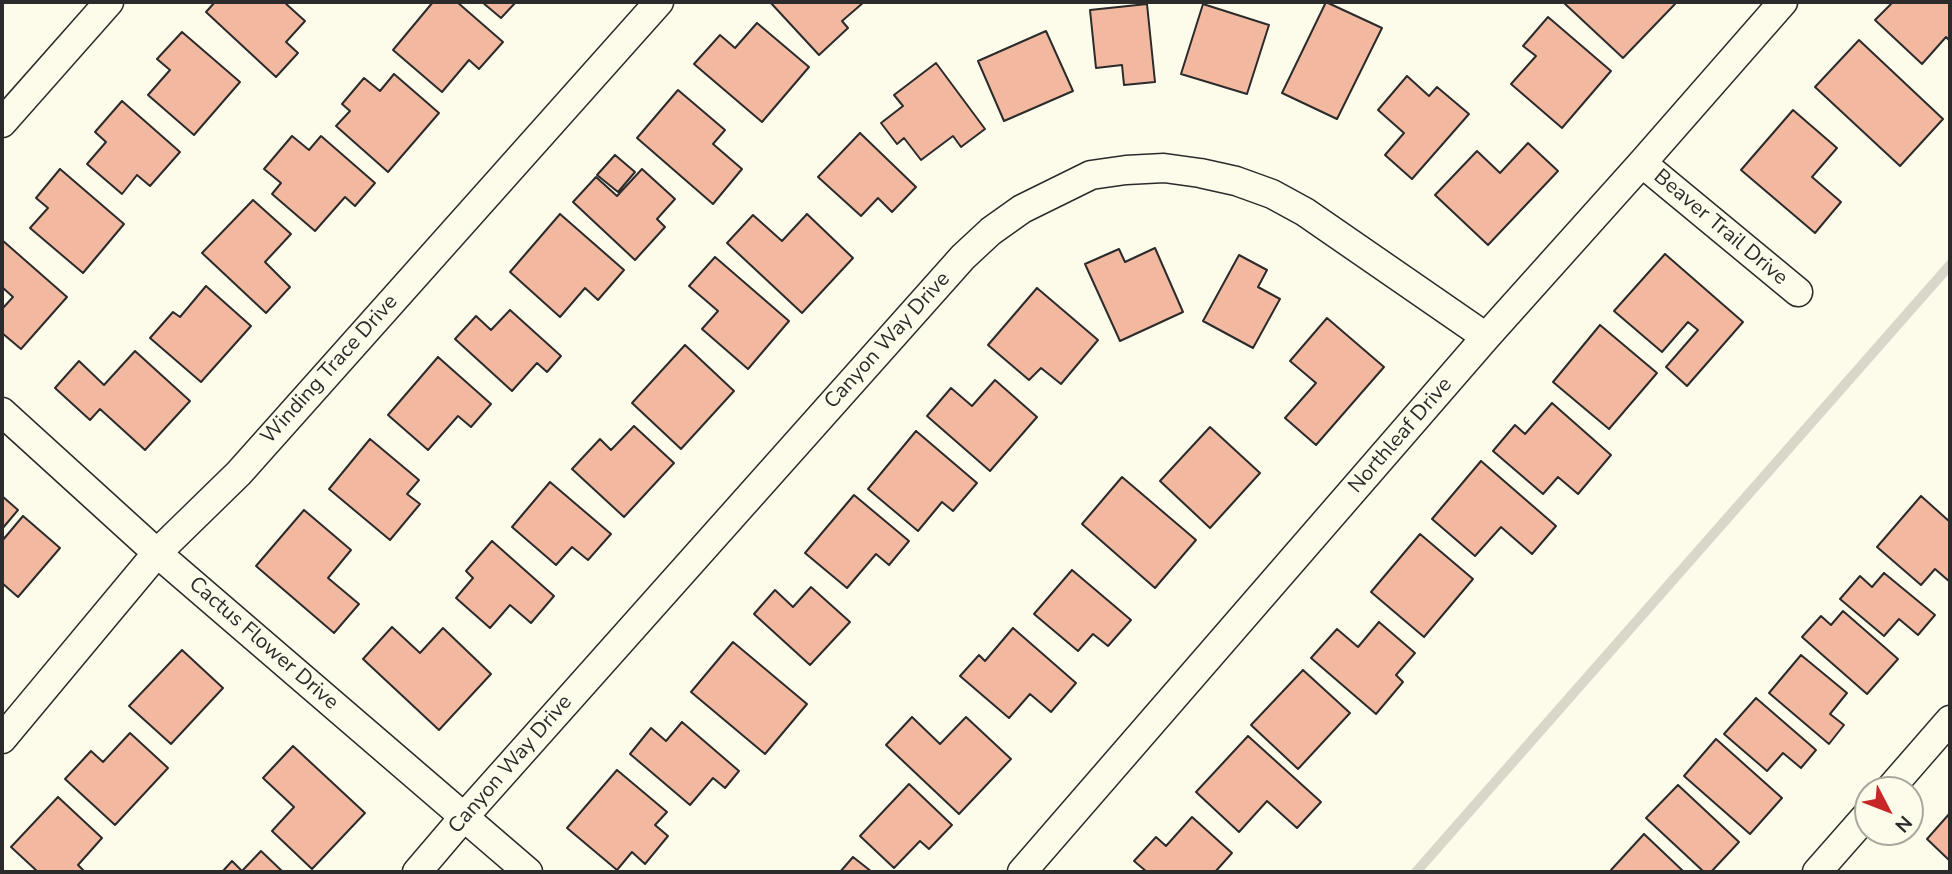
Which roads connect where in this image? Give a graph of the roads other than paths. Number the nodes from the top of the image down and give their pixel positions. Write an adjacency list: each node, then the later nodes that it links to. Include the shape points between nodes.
1 (109, 2): 4 (street)
2 (659, 2): 9 (street, Winding Trace Drive, via 239,473)
3 (1783, 2): 5 (street, Northleaf Drive)
4 (2, 123)
5 (1642, 163): 6 (street, Beaver Trail Drive); 7 (street, Northleaf Drive)
6 (1798, 292)
7 (1486, 337): 13 (street, Canyon Way Drive, via 1272,194 1236,181 1164,168 1091,175 1022,209 963,257); 18 (street, Northleaf Drive)
8 (2, 412): 9 (street, Cactus Flower Drive)
9 (157, 553): 11 (street, Winding Trace Drive); 13 (street, Cactus Flower Drive)
10 (1950, 720): 12 (street)
11 (2, 739)
12 (1901, 776)
13 (463, 818): 16 (street, Canyon Way Drive); 17 (street, Cactus Flower Drive)
14 (1854, 834): 15 (street)
15 (1831, 867)
16 (417, 872)
17 (528, 872)
18 (1022, 872)

